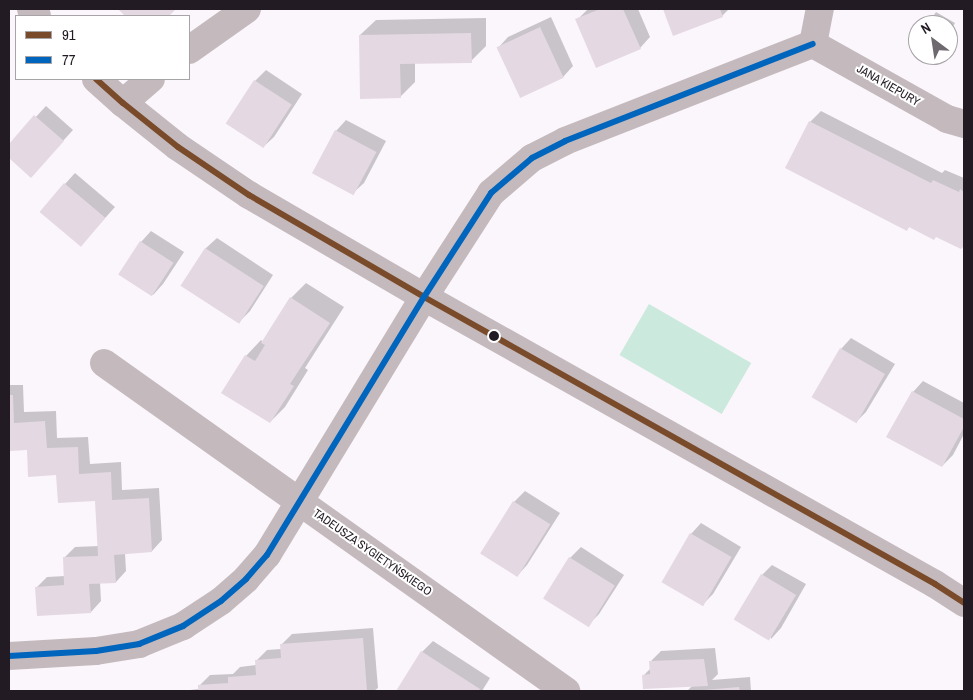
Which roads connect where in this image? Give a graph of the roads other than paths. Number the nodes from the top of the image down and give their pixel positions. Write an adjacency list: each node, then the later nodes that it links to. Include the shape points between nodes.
1 (247, 9): 4 (street)
2 (820, 9): 3 (street)
3 (813, 44): 8 (street, JANA KIEPURY, via 947,120); 9 (street, via 565,141 532,158 492,193)
4 (190, 49)
5 (97, 80): 7 (street)
6 (150, 80): 7 (street)
7 (123, 103): 9 (street, via 178,147 249,194)
8 (964, 124)
9 (424, 297): 11 (street); 12 (street)
10 (104, 363): 11 (street, TADEUSZA SYGIETYŃSKIEGO)
11 (301, 502): 13 (street, via 267,555 246,579 222,602 183,626 138,644 96,651); 14 (street, TADEUSZA SYGIETYŃSKIEGO)
12 (964, 603)
13 (9, 656)
14 (566, 691)

